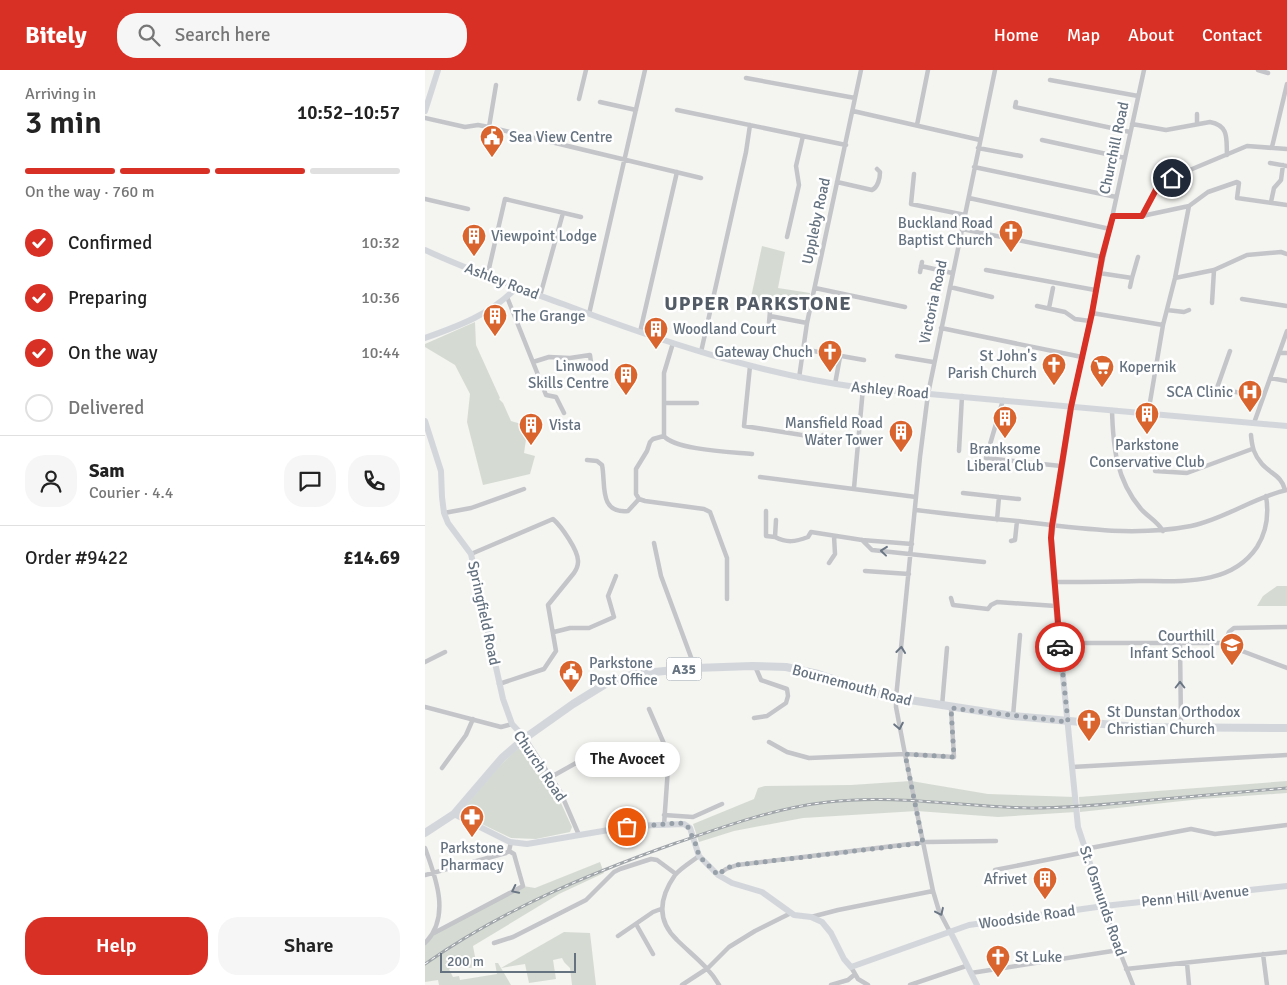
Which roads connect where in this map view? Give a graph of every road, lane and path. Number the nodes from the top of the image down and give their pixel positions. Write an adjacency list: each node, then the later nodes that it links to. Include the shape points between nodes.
1 (438, 70): 21 (street)
2 (586, 70): 16 (street)
3 (645, 70): 19 (street)
4 (861, 70): 15 (street, Uppleby Road)
5 (928, 70): 28 (street)
6 (995, 70): 32 (street, Victoria Road)
7 (1144, 70): 14 (street, Churchill Road)
8 (1258, 70): 9 (street)
9 (1268, 73)
10 (746, 78): 15 (street)
11 (1050, 80): 14 (street)
12 (1287, 84): 35 (street)
13 (496, 85): 29 (street)
14 (1138, 96): 25 (street, Churchill Road)
15 (855, 98): 22 (street, Uppleby Road)
16 (579, 99)
17 (600, 102): 19 (street)
18 (1016, 102): 30 (street, via 1015,107)
19 (636, 110): 41 (street)
20 (677, 110): 27 (street)
21 (425, 111)
22 (853, 111): 28 (street); 34 (street, Uppleby Road)
23 (1197, 114): 26 (street)
24 (425, 118): 29 (street, via 465,127)
25 (1132, 124): 26 (street, via 1166,130); 30 (street, Churchill Road)
26 (1197, 124): 38 (street, via 1210,122 1221,127 1227,140)
27 (750, 125): 31 (street); 107 (street)
28 (917, 125): 32 (street)
29 (489, 127): 41 (street)
30 (1130, 132): 40 (street, Churchill Road)
31 (803, 136): 34 (street); 64 (street, via 796,166 799,185)
32 (980, 140): 36 (street, Victoria Road)
33 (1042, 140): 40 (street)
34 (845, 145): 49 (street, Uppleby Road)
35 (1272, 147): 37 (street); 38 (street, via 1247,146)
36 (978, 148): 39 (street); 44 (street, Victoria Road)
37 (1287, 149)
38 (1227, 155): 60 (street, via 1161,184)
39 (1021, 156)
40 (1125, 158): 50 (street, Churchill Road)
41 (625, 159): 46 (street); 95 (street)
42 (1270, 163): 43 (street)
43 (1285, 166): 53 (street)
44 (974, 167): 50 (street); 51 (street, Victoria Road)
45 (877, 169): 49 (street, via 880,175 877,186 872,190)
46 (677, 172): 48 (street); 102 (street)
47 (914, 174): 58 (street, via 911,204)
48 (701, 178)
49 (837, 182): 80 (street, Uppleby Road)
50 (1116, 197): 59 (street, Churchill Road)
51 (969, 198): 58 (street, Victoria Road); 63 (street)
52 (425, 199): 56 (street)
53 (1271, 202): 54 (street); 55 (street, via 1237,198 1237,182 1208,192)
54 (1287, 205)
55 (1189, 206): 60 (street); 76 (street)
56 (468, 209)
57 (563, 213): 61 (street); 74 (street, via 505,199); 84 (street)
58 (965, 215): 62 (street, Victoria Road)
59 (1113, 216): 60 (street); 63 (street, Churchill Road)
60 (1142, 216)
61 (581, 217)
62 (962, 229): 67 (street); 72 (street, Victoria Road)
63 (1110, 229): 67 (street, Churchill Road)
64 (787, 238)
65 (425, 250): 74 (street, Ashley Road)
66 (1287, 254): 70 (street, via 1247,255)
67 (1102, 257): 73 (street, Churchill Road)
68 (1138, 257): 75 (street)
69 (986, 270): 82 (street)
70 (1215, 270): 76 (street); 87 (street)
71 (920, 272): 72 (street, via 922,264)
72 (952, 273): 78 (street, Victoria Road)
73 (1099, 274): 75 (street); 82 (street, Churchill Road)
74 (487, 277): 79 (street, Ashley Road)
75 (1132, 278): 77 (street)
76 (1175, 278): 92 (street)
77 (1131, 286)
78 (950, 287): 83 (street); 100 (street, Victoria Road)
79 (516, 288): 84 (street, Ashley Road); 85 (street)
80 (815, 288): 90 (street); 98 (street, Uppleby Road)
81 (1053, 288): 91 (street)
82 (1095, 290): 94 (street, Churchill Road)
83 (990, 295)
84 (541, 296): 95 (street, Ashley Road)
85 (507, 298): 103 (street, via 456,328); 115 (street)
86 (1242, 299): 89 (street)
87 (1212, 304)
88 (1037, 306): 91 (street)
89 (1287, 306)
90 (905, 308)
91 (1049, 308): 96 (street)
92 (1167, 310): 93 (street); 99 (street)
93 (1189, 310)
94 (1092, 313): 96 (street, Churchill Road); 99 (street)
95 (589, 314): 102 (street, Ashley Road)
96 (1090, 321): 112 (street, Churchill Road)
97 (769, 323): 98 (street, via 770,314)
98 (807, 323): 105 (street, Uppleby Road)
99 (1163, 324): 136 (street)
100 (941, 328): 112 (street); 116 (street, Victoria Road)
101 (1287, 331): 108 (street)
102 (640, 332): 104 (street, Ashley Road)
103 (425, 338)
104 (673, 343): 107 (street, Ashley Road); 131 (street, via 664,373)
105 (802, 349): 111 (street); 120 (street, Uppleby Road)
106 (1230, 351): 126 (street)
107 (701, 352): 118 (street, Ashley Road)
108 (1279, 353): 109 (street); 121 (street)
109 (1287, 353)
110 (897, 356): 113 (street)
111 (840, 357): 114 (street); 123 (street)
112 (1082, 357): 133 (street, Churchill Road)
113 (908, 358): 116 (street); 117 (street)
114 (864, 360)
115 (533, 362): 119 (street, via 549,357 590,355); 135 (street, via 546,395 557,398)
116 (933, 362): 127 (street, Victoria Road)
117 (906, 364)
118 (750, 366): 120 (street, Ashley Road); 142 (street, via 743,428)
119 (592, 370)
120 (799, 378): 123 (street, Ashley Road)
121 (1270, 378): 122 (street); 129 (street)
122 (1287, 381)
123 (835, 384): 125 (street, Ashley Road)
124 (1201, 387): 126 (street)
125 (863, 388): 127 (street, Ashley Road); 150 (street)
126 (1217, 388): 129 (street)
127 (928, 394): 128 (street, Ashley Road); 155 (street, Victoria Road)
128 (962, 396): 130 (street, Ashley Road); 144 (street)
129 (1263, 396): 138 (street)
130 (1003, 400): 133 (street, Ashley Road); 147 (street, via 986,458)
131 (664, 403): 132 (street); 141 (street)
132 (697, 403)
133 (1071, 407): 134 (street, Ashley Road); 147 (street, St. Osmunds Road)
134 (1112, 410): 136 (street, Ashley Road); 166 (street, via 1115,454 1121,477 1142,509)
135 (564, 414)
136 (1148, 414): 138 (street, Ashley Road)
137 (425, 420): 161 (street, Springfield Road, via 441,471)
138 (1254, 423): 139 (street, Ashley Road)
139 (1287, 426)
140 (1251, 435): 143 (street)
141 (665, 436): 145 (street, via 670,441 691,447); 157 (street, via 650,442 636,469)
142 (822, 438)
143 (1252, 449): 148 (street, via 1187,473); 152 (street, via 1263,465 1282,480)
144 (959, 451)
145 (751, 454)
146 (587, 460): 157 (street, via 605,467 604,495 613,509 628,511)
147 (1061, 466): 165 (street, St. Osmunds Road)
148 (1155, 471)
149 (760, 477): 150 (street)
150 (854, 488): 155 (street)
151 (524, 489): 161 (street)
152 (1286, 490): 154 (street)
153 (963, 493): 156 (street)
154 (1266, 496): 166 (street, via 1206,522); 180 (street, via 1266,530 1261,540 1248,559 1221,575 1191,581)
155 (916, 497): 159 (street, Victoria Road)
156 (999, 498): 158 (street); 163 (street)
157 (639, 499): 182 (street, via 710,512 727,558)
158 (1019, 500)
159 (915, 510): 163 (street); 172 (street, Victoria Road)
160 (766, 511): 168 (street, via 766,536)
161 (444, 514): 173 (street, Springfield Road)
162 (776, 520): 168 (street)
163 (997, 520): 164 (street)
164 (1017, 521): 165 (street); 170 (street, via 1015,540)
165 (1052, 526): 166 (street); 180 (street, St. Osmunds Road)
166 (1163, 531)
167 (835, 536): 168 (street, via 811,532 807,538 791,542); 169 (street); 176 (street, via 835,554)
168 (775, 537)
169 (862, 540): 172 (street); 174 (street, one-way to 169, via 872,550)
170 (1011, 541)
171 (654, 543): 196 (street, via 661,576)
172 (912, 544): 174 (street, Victoria Road)
173 (471, 554): 187 (street, via 555,520 576,552 578,562 574,573 548,605); 198 (street, Springfield Road)
174 (911, 554): 175 (street); 178 (street, Victoria Road)
175 (984, 562)
176 (829, 563)
177 (865, 571): 178 (street)
178 (909, 574): 199 (street, Victoria Road, one-way to 178)
179 (617, 576): 184 (street, via 608,596)
180 (1055, 582): 183 (street, St. Osmunds Road)
181 (951, 598): 183 (street, via 953,604 988,609 997,602)
182 (727, 599)
183 (1056, 606): 191 (street, St. Osmunds Road)
184 (614, 617): 185 (street); 187 (street, via 589,628)
185 (618, 623)
186 (1287, 627): 190 (street, via 1234,628)
187 (554, 632): 198 (street, via 556,651 544,669)
188 (1020, 635): 204 (street)
189 (1180, 642): 190 (street); 191 (street); 209 (street, one-way to 189)
190 (1225, 642): 197 (street)
191 (1060, 643): 207 (street, St. Osmunds Road)
192 (947, 648): 200 (street)
193 (445, 652): 194 (street)
194 (425, 662)
195 (755, 666): 196 (highway, Bournemouth Road / A35); 199 (highway, Bournemouth Road / A35, via 802,670); 205 (street, via 761,680 787,689 788,696 786,703 767,716)
196 (695, 668): 211 (highway, Bournemouth Road / A35, via 615,679)
197 (1287, 668)
198 (499, 684): 208 (street, Springfield Road)
199 (896, 698): 200 (highway, Bournemouth Road / A35); 213 (street, Victoria Road, one-way to 213)
200 (941, 706): 202 (highway, Bournemouth Road / A35)
201 (425, 707): 206 (street, Church Road)
202 (951, 708): 204 (highway, Bournemouth Road / A35); 213 (street, via 954,757)
203 (649, 709): 221 (street, via 668,753)
204 (1013, 716): 207 (highway, Bournemouth Road / A35)
205 (754, 718)
206 (473, 719): 208 (street, Church Road, via 501,727); 217 (street, via 466,735)
207 (1068, 722): 209 (highway, Bournemouth Road / A35); 216 (street, St. Osmunds Road)
208 (512, 724): 211 (street, Church Road)
209 (1181, 727): 210 (highway, Bournemouth Road / A35)
210 (1287, 728)
211 (525, 738): 218 (street, Church Road); 220 (highway, A35)
212 (769, 742): 213 (street, via 787,752 809,758)
213 (905, 754): 228 (street, Victoria Road)
214 (1287, 755): 216 (street)
215 (576, 762): 218 (street)
216 (1072, 767): 230 (street, St. Osmunds Road, via 1078,827)
217 (442, 768)
218 (551, 777): 225 (street, Church Road)
219 (722, 804): 221 (street, via 693,817)
220 (454, 814): 224 (highway, A35); 227 (street)
221 (664, 816): 222 (street)
222 (664, 825): 225 (street, via 632,826); 232 (street, via 687,825)
223 (1287, 826): 230 (street, via 1215,834 1191,829)
224 (425, 833)
225 (579, 835): 227 (street, via 533,844)
226 (996, 841): 228 (street)
227 (511, 842): 231 (street)
228 (923, 843): 237 (street, via 737,865); 239 (street, Victoria Road)
229 (425, 848): 234 (street)
230 (1086, 850): 233 (street); 240 (street, St. Osmunds Road)
231 (509, 851): 234 (street); 245 (street, one-way to 245, via 514,854 523,886)
232 (699, 856): 235 (street); 237 (street)
233 (995, 870)
234 (433, 873): 236 (street); 245 (street, via 439,900)
235 (676, 874): 241 (street, via 664,895); 249 (street, via 651,859 620,869 586,900 518,935)
236 (425, 875)
237 (718, 875): 242 (street, via 732,883 763,892)
238 (1287, 886): 240 (street, Penn Hill Avenue)
239 (933, 891): 243 (street); 246 (street, Victoria Road, one-way to 246)
240 (1104, 906): 246 (street, Woodside Road, via 969,925); 250 (street, St. Osmunds Road)
241 (661, 909): 244 (street); 257 (street, via 668,930)
242 (791, 913): 243 (street); 257 (street, via 729,947)
243 (811, 917): 256 (street, via 827,926)
244 (636, 924): 247 (street); 252 (street)
245 (434, 933): 248 (street)
246 (951, 933): 255 (street); 256 (street, Woodside Road)
247 (618, 936)
248 (425, 943)
249 (494, 943)
250 (1119, 950): 258 (street, St. Osmunds Road); 259 (street)
251 (1287, 952): 253 (street)
252 (653, 954)
253 (1263, 954): 254 (street); 269 (street)
254 (1187, 963): 258 (street); 268 (street)
255 (966, 966): 259 (street); 265 (street)
256 (851, 967): 260 (street)
257 (708, 968): 261 (street); 262 (street)
258 (1126, 969): 267 (street, St. Osmunds Road)
259 (971, 973): 266 (street)
260 (854, 975): 263 (street); 264 (street)
261 (682, 985)
262 (719, 985)
263 (831, 985)
264 (868, 985)
265 (910, 985)
266 (977, 985)
267 (1133, 985)
268 (1189, 985)
269 (1267, 985)

